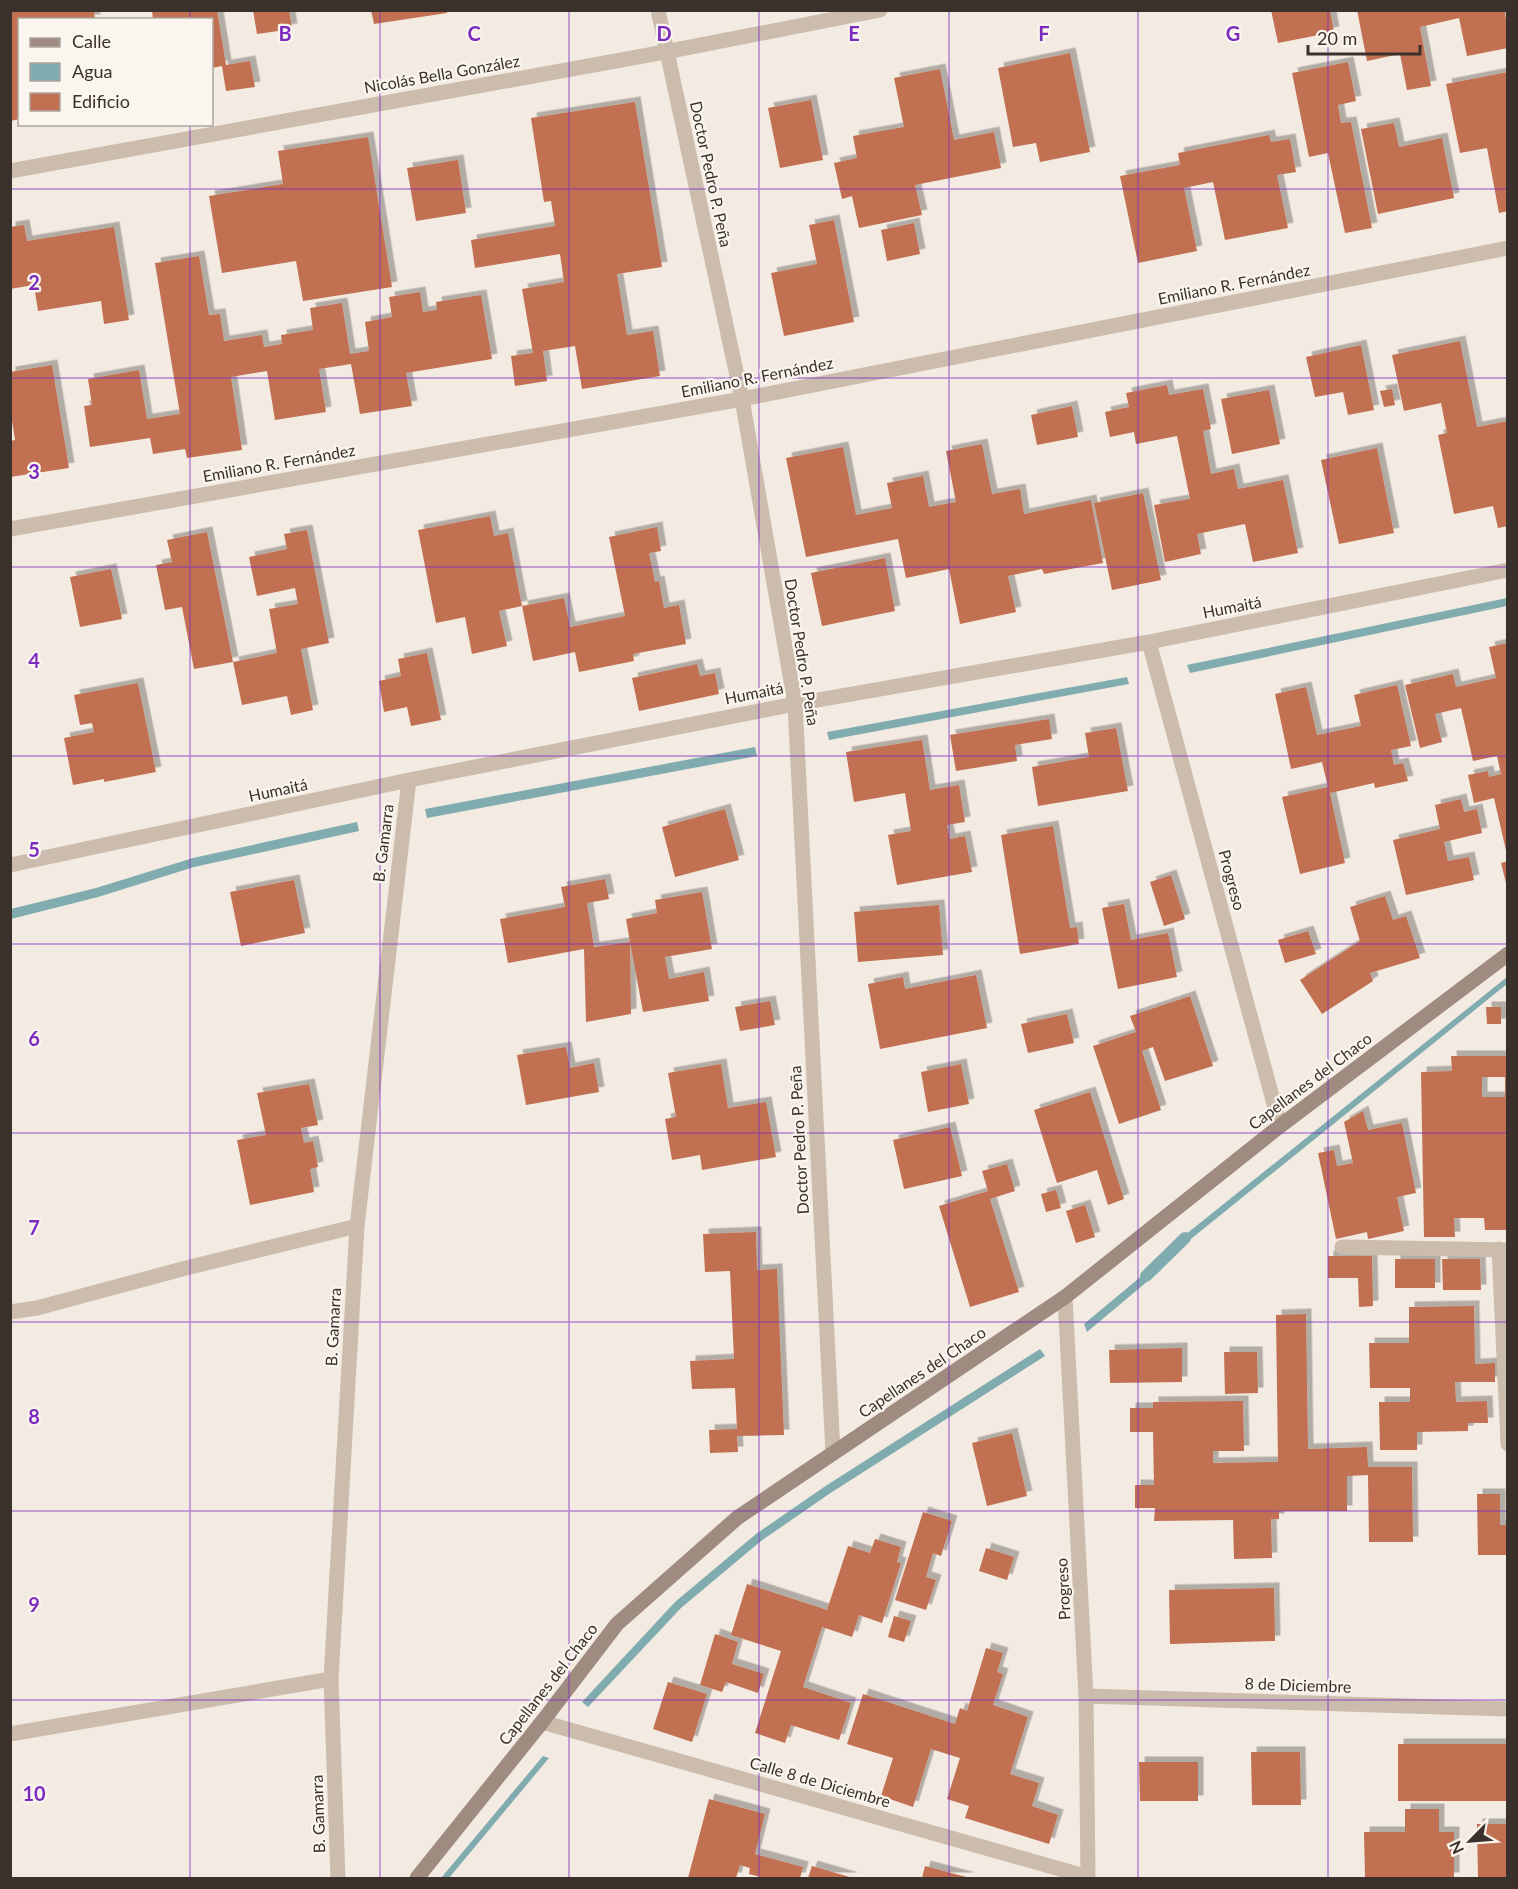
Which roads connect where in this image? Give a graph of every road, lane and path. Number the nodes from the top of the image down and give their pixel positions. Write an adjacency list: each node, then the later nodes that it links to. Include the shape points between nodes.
1 (658, 10): 3 (street, Doctor Pedro P. Peña)
2 (880, 10): 3 (street, Nicolás Bella González)
3 (665, 52): 4 (street, Nicolás Bella González); 6 (street, Doctor Pedro P. Peña)
4 (10, 171)
5 (1508, 248): 6 (street, Emiliano R. Fernández)
6 (742, 399): 7 (street, Emiliano R. Fernández); 10 (street, Doctor Pedro P. Peña)
7 (10, 529)
8 (1508, 570): 9 (street, Humaitá)
9 (1149, 642): 10 (street, Humaitá); 14 (street, Progreso)
10 (795, 704): 11 (street, Humaitá); 21 (street, Doctor Pedro P. Peña)
11 (409, 780): 12 (street, Humaitá); 15 (street, B. Gamarra)
12 (10, 865)
13 (1508, 954): 14 (street, Capellanes del Chaco)
14 (1280, 1126): 18 (street, Capellanes del Chaco)
15 (357, 1226): 19 (street); 22 (street, B. Gamarra)
16 (1342, 1248): 17 (street)
17 (1503, 1249): 20 (street)
18 (1065, 1297): 21 (street, Capellanes del Chaco); 23 (street, Progreso)
19 (10, 1312)
20 (1508, 1444)
21 (833, 1453): 25 (street, Capellanes del Chaco, via 737,1518 617,1624)
22 (331, 1679): 26 (street); 27 (street, B. Gamarra)
23 (1086, 1696): 24 (street, 8 de Diciembre); 29 (street, Progreso)
24 (1508, 1709)
25 (542, 1722): 28 (street, Capellanes del Chaco); 29 (street, Calle 8 de Diciembre)
26 (10, 1734)
27 (338, 1878)
28 (417, 1878)
29 (1088, 1878)

